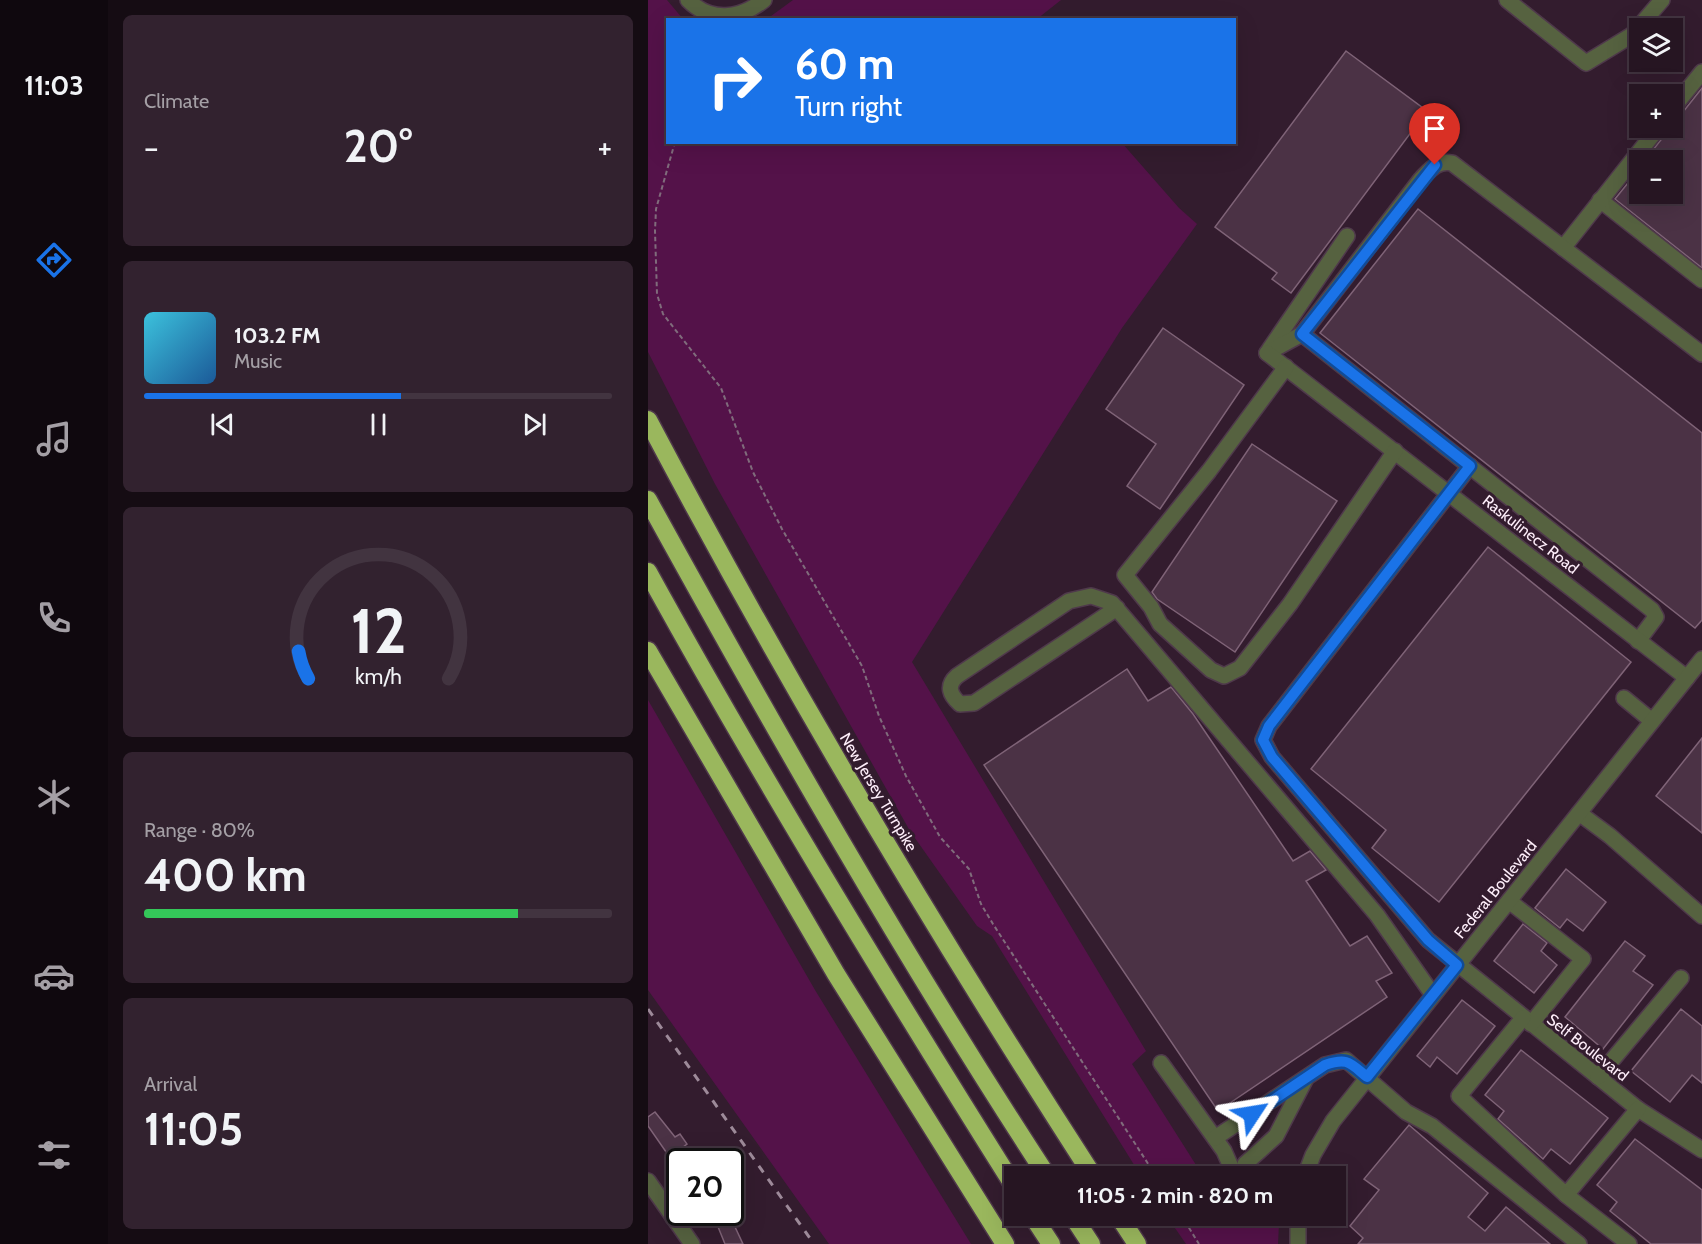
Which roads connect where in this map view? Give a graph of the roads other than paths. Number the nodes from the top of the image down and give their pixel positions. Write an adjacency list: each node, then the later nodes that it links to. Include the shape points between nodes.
1 (688, 0): 2 (street, via 710,16 725,17)
2 (764, 0)
3 (1507, 0): 4 (street, via 1586,63 1632,35)
4 (1662, 0)
5 (1702, 72): 6 (street)
6 (1683, 95)
7 (1650, 138): 8 (street)
8 (1600, 200): 10 (street); 11 (street)
9 (1347, 236): 13 (street)
10 (1563, 248): 12 (street, via 1452,163 1435,165); 14 (street)
11 (1702, 280)
12 (1302, 334): 13 (street); 18 (street)
13 (1267, 353): 15 (street, Raskulinecz Road)
14 (1702, 354)
15 (1286, 367): 17 (street, Raskulinecz Road); 17 (street, via 1125,575 1161,624 1211,670 1224,676 1240,668 1290,604)
16 (648, 420): 44 (highway, New Jersey Turnpike, via 830,747 934,923)
17 (1395, 451): 19 (street, Raskulinecz Road)
18 (1470, 466): 19 (street); 23 (street, via 1652,610 1656,616)
19 (1449, 494): 23 (street, Raskulinecz Road); 32 (street, Self Boulevard, via 1269,726 1263,740 1272,757 1428,940)
20 (648, 500): 43 (highway, via 896,935)
21 (648, 572): 48 (highway, via 867,953)
22 (1117, 608): 22 (street, via 1103,598 1091,596 1069,601 957,675 949,685 950,691 960,704 974,703); 34 (street, via 1377,915)
23 (1638, 641): 26 (street, Raskulinecz Road)
24 (648, 651): 56 (highway, via 836,974)
25 (1702, 659): 26 (street, Federal Boulevard)
26 (1687, 678): 28 (street, Federal Boulevard)
27 (1623, 698): 28 (street)
28 (1652, 721): 29 (street, Federal Boulevard)
29 (1579, 813): 30 (street, Federal Boulevard); 31 (street)
30 (1509, 901): 32 (street, Federal Boulevard); 35 (street, via 1583,959)
31 (1702, 916)
32 (1457, 965): 34 (street, Federal Boulevard); 35 (street, Self Boulevard)
33 (1681, 978): 38 (street)
34 (1433, 995): 37 (street, Federal Boulevard)
35 (1527, 1021): 38 (street, Self Boulevard); 50 (street, via 1459,1096)
36 (1161, 1063): 41 (street)
37 (1367, 1077): 39 (street, via 1346,1060 1338,1060); 47 (street, Federal Boulevard, via 1321,1139); 61 (street, via 1406,1112 1432,1125)
38 (1598, 1077): 40 (street, Self Boulevard)
39 (1306, 1078): 41 (street); 46 (street, via 1276,1136)
40 (1638, 1109): 42 (street, Self Boulevard); 50 (street)
41 (1215, 1138): 45 (street)
42 (1702, 1150)
43 (1041, 1166)
44 (1087, 1166)
45 (1230, 1166)
46 (1245, 1166)
47 (1309, 1166)
48 (1004, 1170)
49 (650, 1188): 55 (street)
50 (1566, 1195): 62 (street)
51 (1039, 1226): 57 (highway)
52 (1079, 1226): 58 (highway)
53 (1125, 1226): 59 (highway)
54 (1298, 1226): 60 (street)
55 (692, 1244)
56 (1005, 1244)
57 (1051, 1244)
58 (1091, 1244)
59 (1137, 1244)
60 (1298, 1244)
61 (1579, 1244)
62 (1629, 1244)

